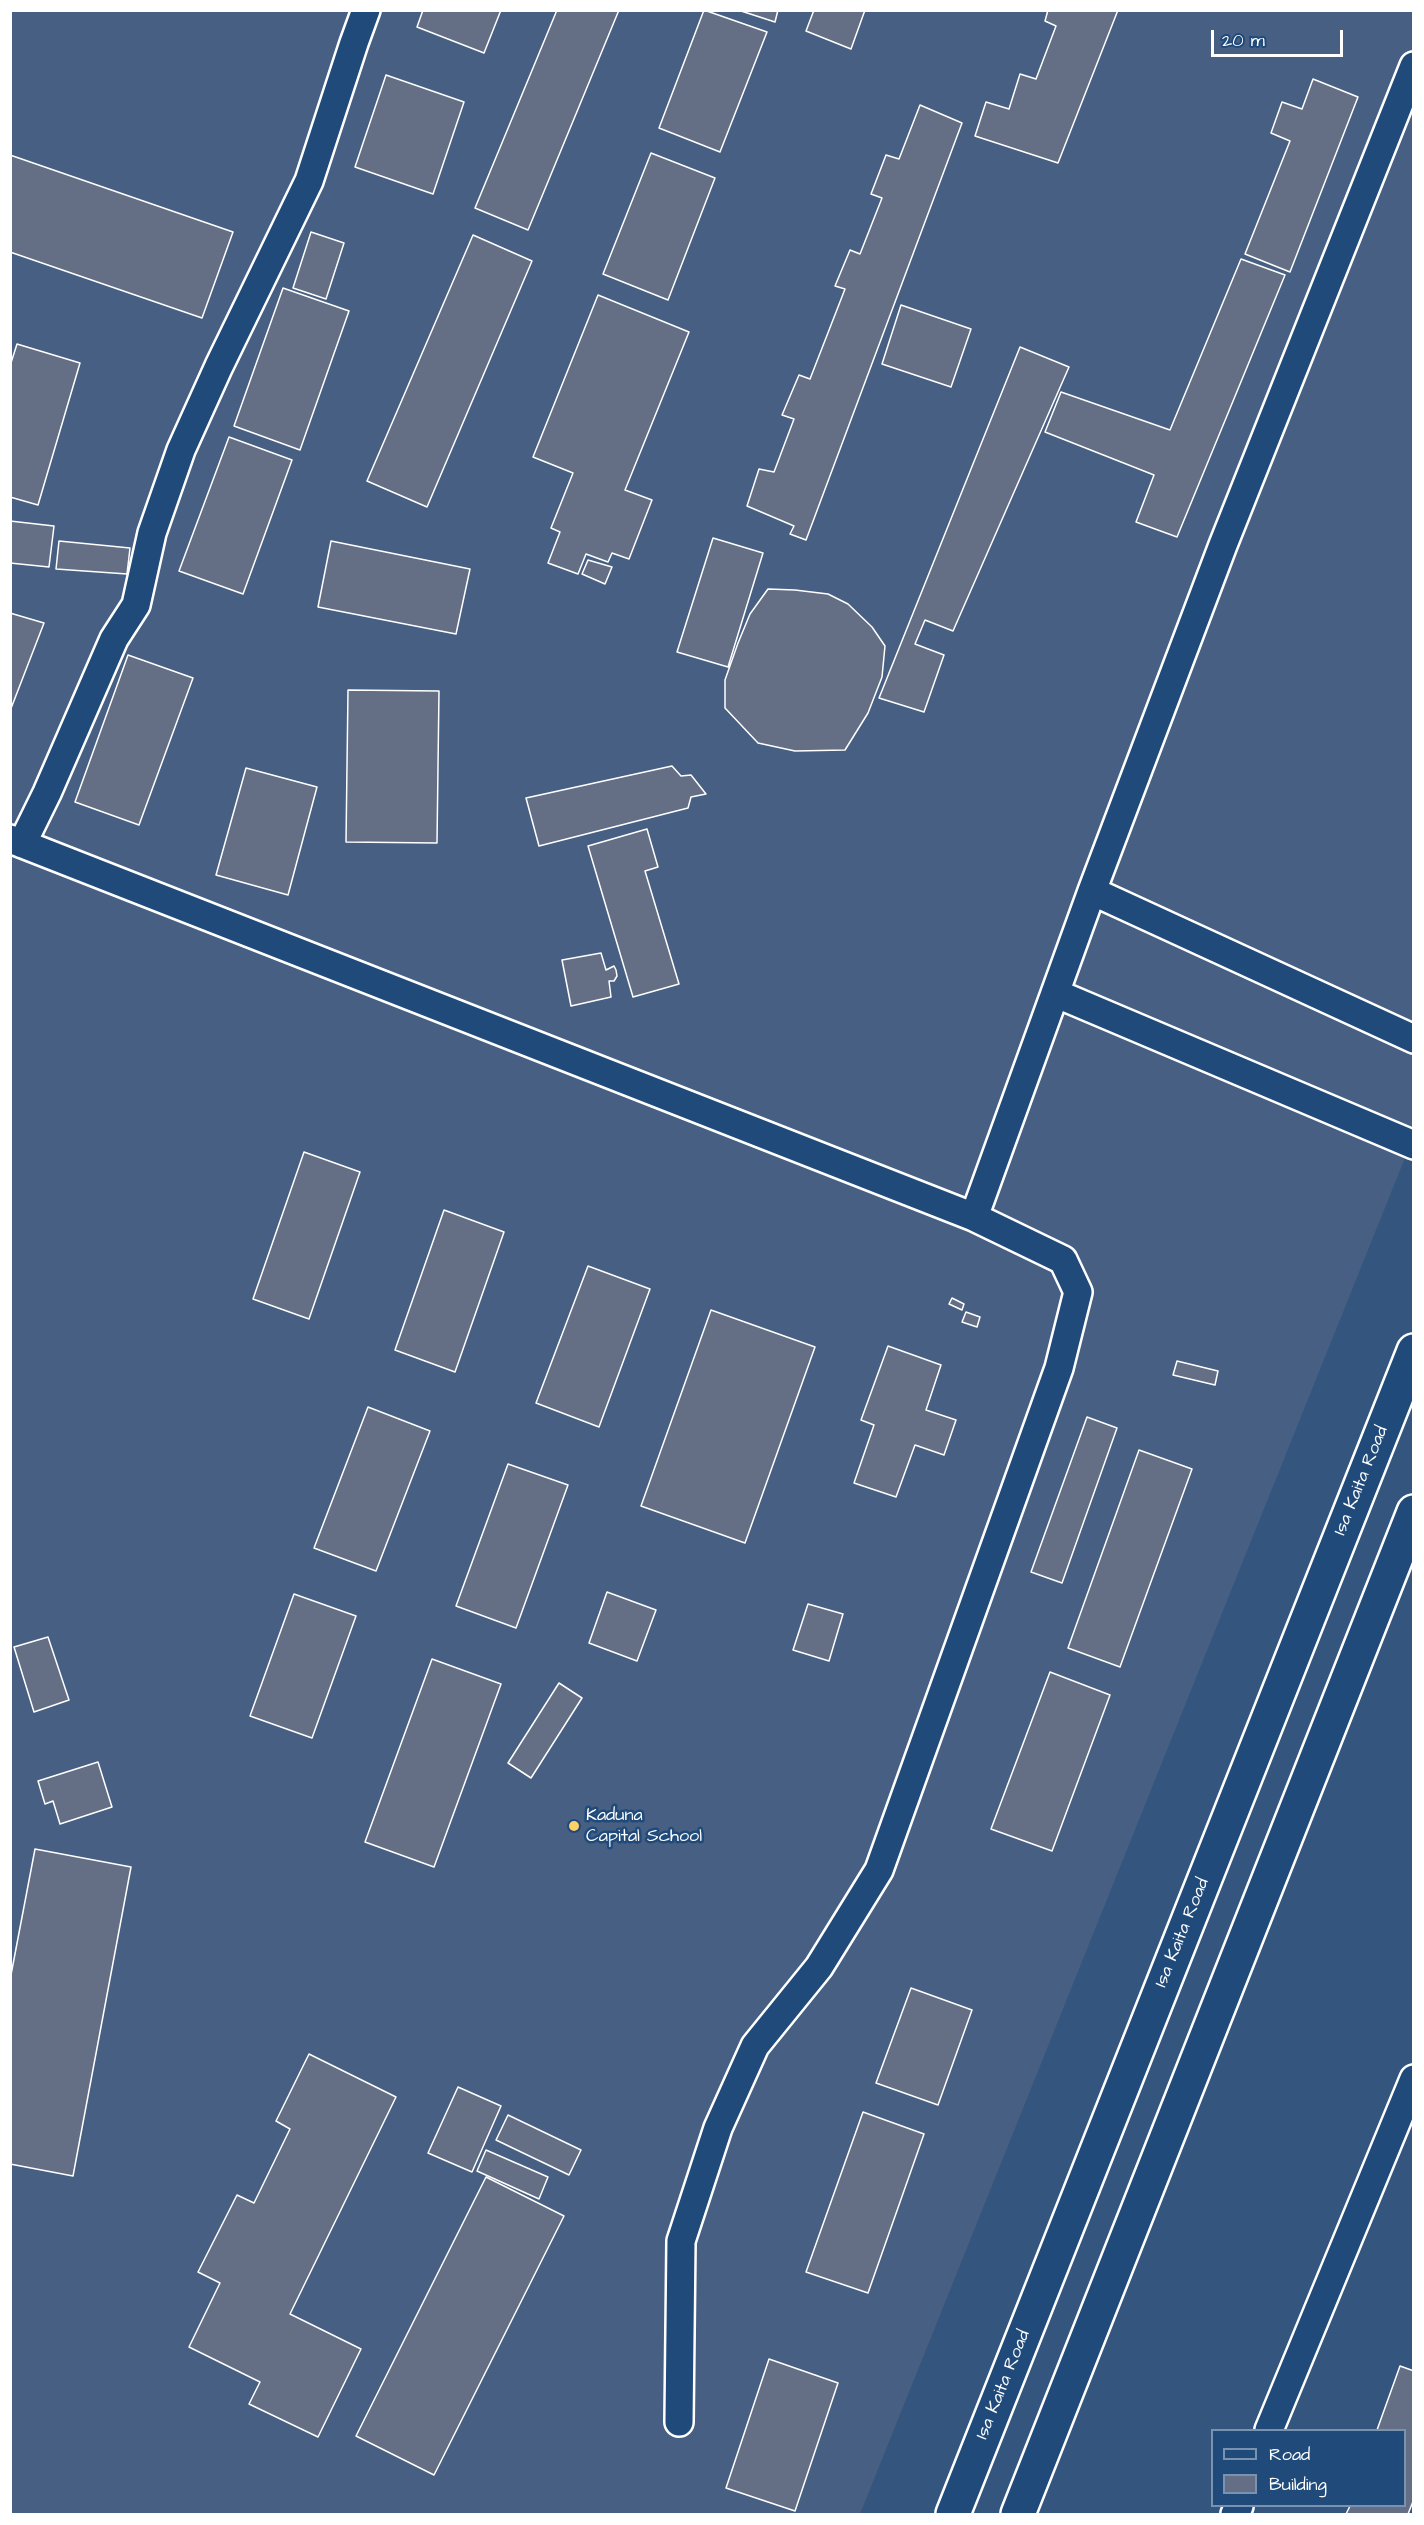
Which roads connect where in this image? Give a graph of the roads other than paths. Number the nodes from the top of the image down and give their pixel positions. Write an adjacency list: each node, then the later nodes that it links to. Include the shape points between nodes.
1 (366, 10): 3 (lane, via 309,181 181,450 152,533 136,605 114,639 47,793)
2 (1413, 66): 4 (lane, via 1223,545)
3 (16, 841): 8 (lane)
4 (1092, 891): 5 (lane); 6 (lane)
5 (1055, 993): 7 (lane); 8 (lane)
6 (1413, 1039)
7 (1413, 1145)
8 (974, 1217): 12 (lane, via 1063,1260 1078,1292 1059,1368 879,1870 819,1967 755,2046 718,2128 681,2241)
9 (1413, 1351): 14 (main road, Isa Kaita Road)
10 (1413, 1512): 15 (main road)
11 (1413, 2079): 13 (lane)
12 (679, 2422)
13 (1269, 2429)
14 (953, 2514)
15 (1018, 2514)

